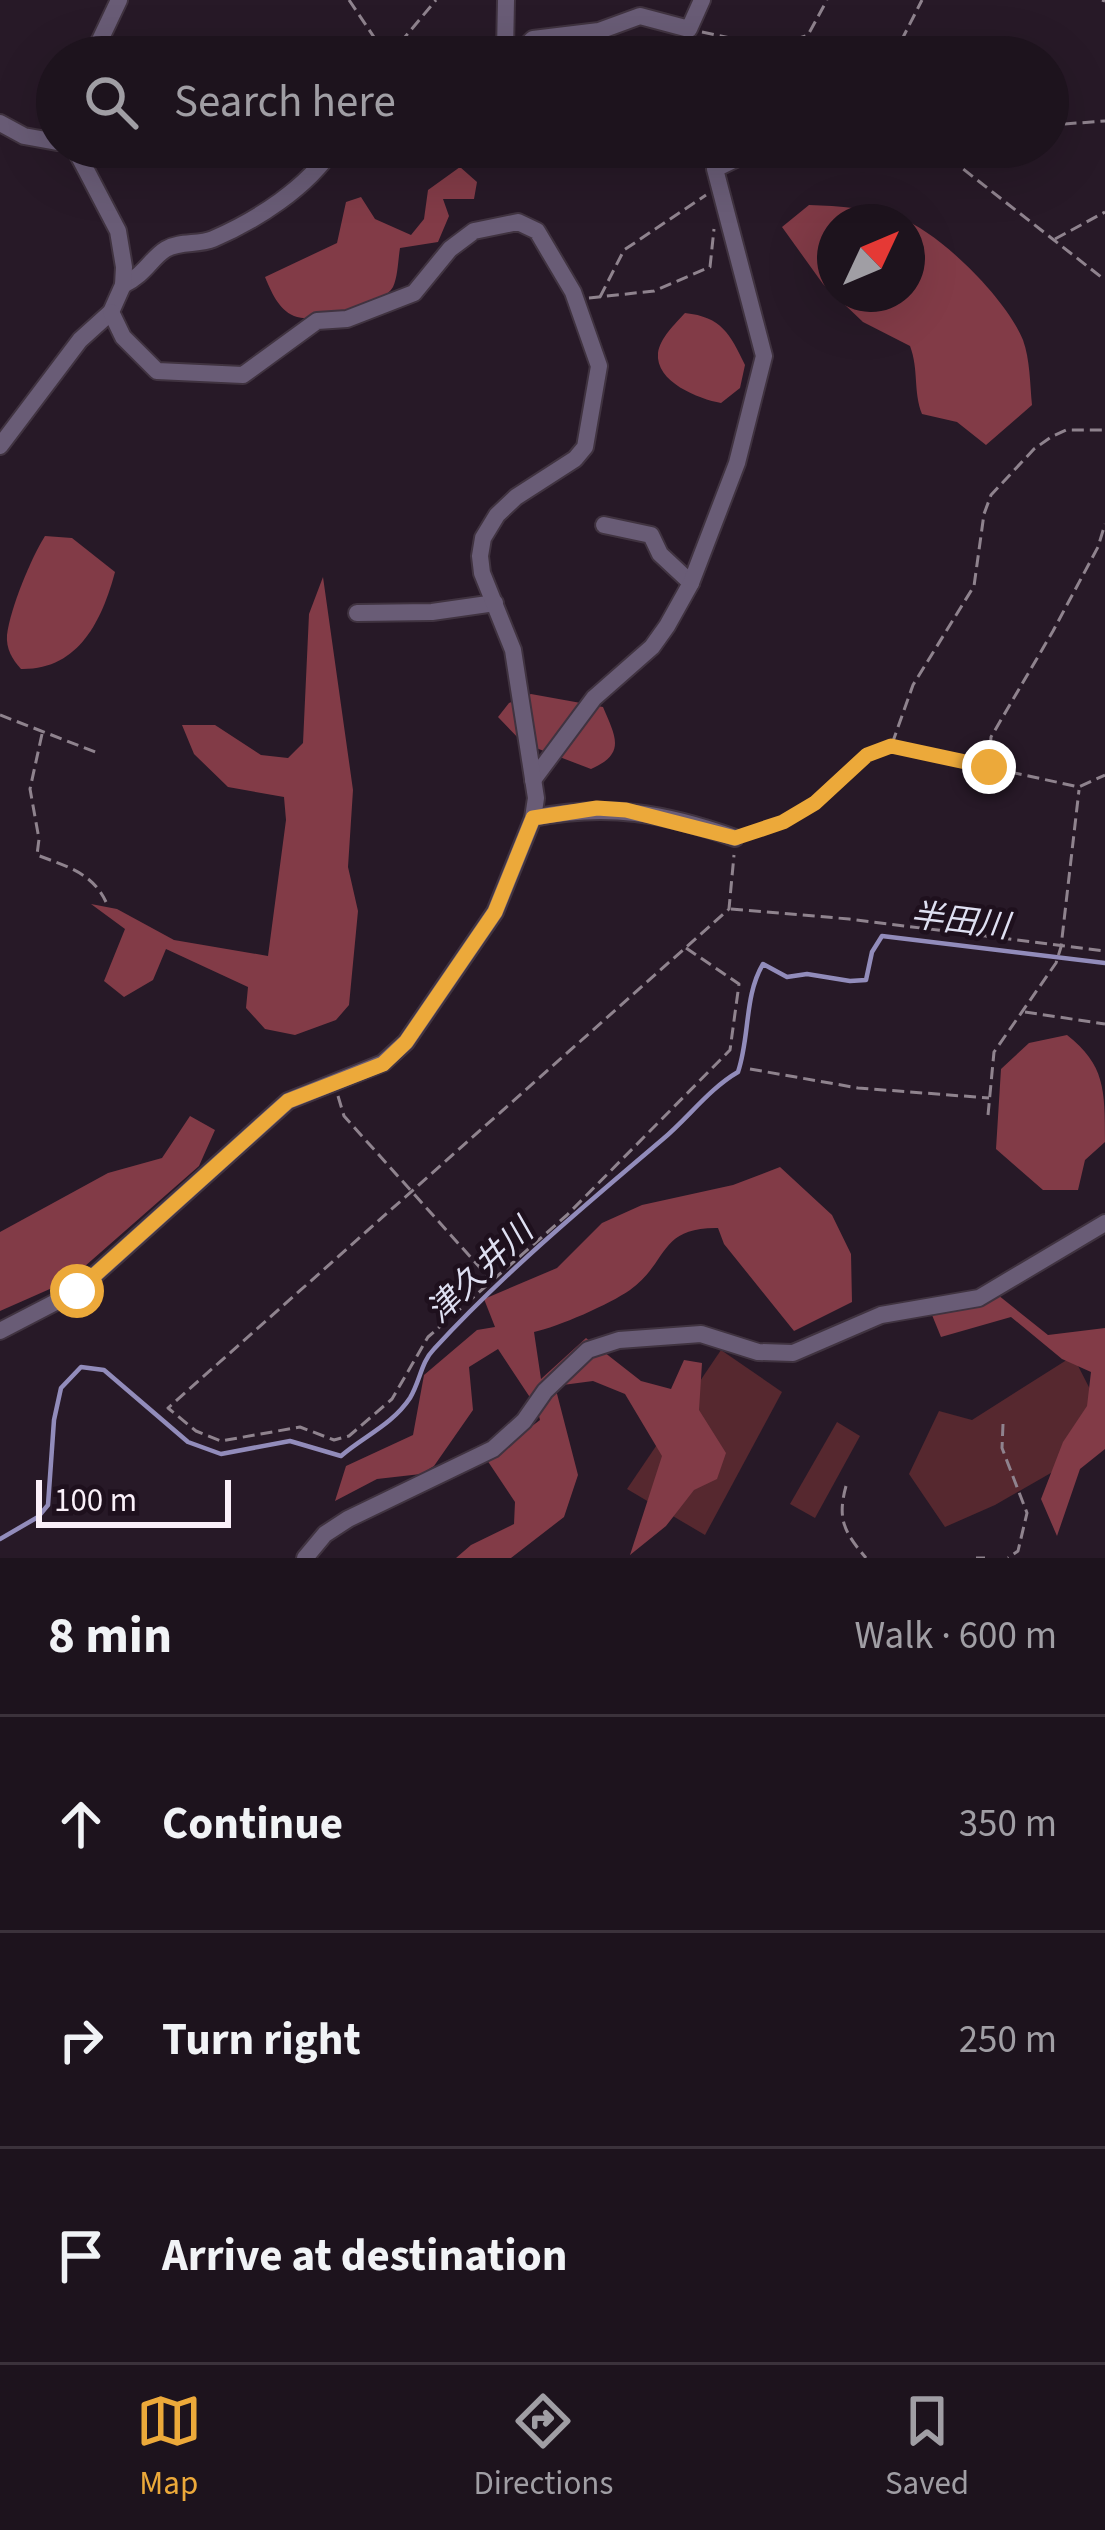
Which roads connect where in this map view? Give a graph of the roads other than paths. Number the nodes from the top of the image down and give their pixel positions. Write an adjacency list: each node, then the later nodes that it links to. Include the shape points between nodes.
1 (119, 0): 4 (street)
2 (506, 0): 5 (street)
3 (702, 0): 6 (street, via 689,29 640,16)
4 (102, 36)
5 (511, 36)
6 (557, 36)
7 (0, 123): 8 (street)
8 (36, 138)
9 (85, 168): 12 (street, via 118,231)
10 (317, 168): 12 (street, via 252,220 207,242 166,249)
11 (715, 169): 16 (street, via 764,356 737,463)
12 (123, 285): 13 (street)
13 (111, 312): 14 (street, via 80,340); 17 (street, via 157,371 243,375 302,328 414,293 474,231 530,226 576,300 599,366 590,434 575,458 516,497 483,538 482,573)
14 (0, 446)
15 (604, 525): 16 (street, via 651,535)
16 (691, 583): 19 (street, via 652,647 594,698)
17 (495, 603): 18 (street); 19 (street, via 513,650)
18 (357, 614)
19 (533, 780): 20 (street)
20 (533, 818): 21 (street, via 626,810); 23 (street, via 495,912 406,1042 383,1064 288,1101 77,1291)
21 (735, 838)
22 (1105, 1223): 24 (street, via 980,1298 881,1315 793,1353 758,1352 701,1334 588,1350 493,1449 348,1519)
23 (0, 1331)
24 (304, 1558)

